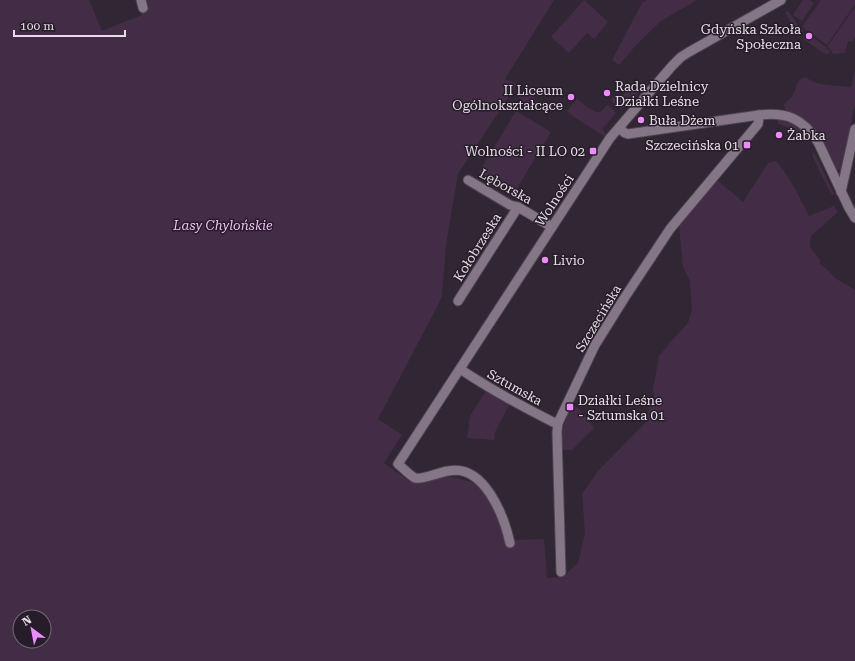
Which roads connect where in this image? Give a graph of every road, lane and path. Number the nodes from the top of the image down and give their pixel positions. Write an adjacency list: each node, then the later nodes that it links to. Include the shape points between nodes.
1 (781, 0): 3 (street, Wolności, via 681,57)
2 (759, 115): 3 (street, via 628,134); 6 (street, via 785,115 805,126 818,142); 12 (street, Szczecińska, via 758,124 670,229 619,305 595,345)
3 (619, 128): 9 (street, Wolności)
4 (855, 128): 6 (street)
5 (468, 180): 7 (street, Lęborska, via 510,205)
6 (841, 192): 8 (street)
7 (518, 207): 9 (street, Lęborska); 10 (street, Kołobrzeska)
8 (855, 218)
9 (552, 227): 11 (street, Wolności)
10 (458, 301)
11 (460, 369): 12 (street, Sztumska, via 512,401); 13 (street, Wolności, via 398,464 418,478 450,470 471,474 488,490 502,516)
12 (558, 424): 14 (street, Szczecińska)
13 (510, 543)
14 (561, 572)

